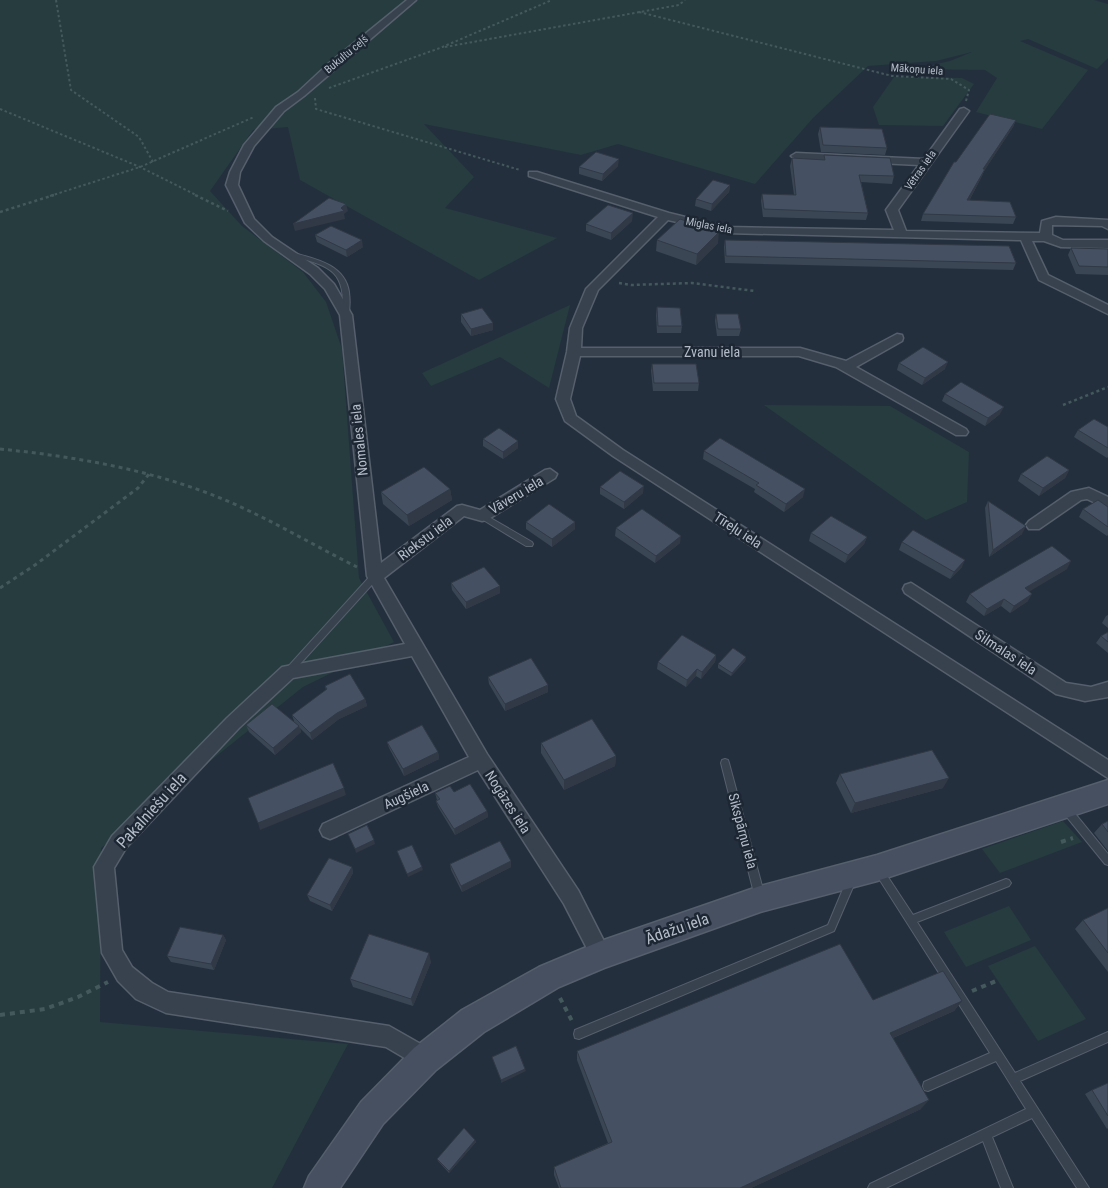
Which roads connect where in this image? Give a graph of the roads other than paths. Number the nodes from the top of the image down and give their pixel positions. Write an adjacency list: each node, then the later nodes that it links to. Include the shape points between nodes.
1 (412, 0): 2 (street, Bukultu ceļš)
2 (280, 109): 9 (street, via 249,146 232,185 245,214)
3 (964, 111): 5 (street, Vētras iela)
4 (796, 156): 5 (street)
5 (926, 162): 10 (street, Vētras iela, via 892,210)
6 (533, 174): 7 (street, Miglas iela)
7 (666, 216): 10 (street, Miglas iela, via 726,230); 16 (street, Tīreļu iela, via 592,289 576,328)
8 (1108, 226): 12 (street, via 1106,223 1056,220 1046,223)
9 (261, 232): 24 (street, Nomales iela, via 330,287 346,315)
10 (901, 233): 11 (street, Miglas iela)
11 (1025, 236): 12 (street); 14 (street, via 1043,277)
12 (1046, 237): 13 (street, via 1061,244)
13 (1108, 244)
14 (1108, 310)
15 (897, 338): 17 (street)
16 (574, 352): 17 (street, Zvanu iela, via 800,352); 31 (street, Tīreļu iela, via 563,399 570,418 589,434)
17 (846, 367): 18 (street, Zvanu iela)
18 (961, 432)
19 (550, 474): 21 (street, Vāveru iela)
20 (1108, 504): 22 (street, via 1089,493 1076,496)
21 (482, 516): 23 (lane, Riekstu iela); 24 (street, Riekstu iela, via 462,510)
22 (1034, 525)
23 (529, 544)
24 (375, 576): 26 (street, Nomales iela); 27 (lane)
25 (911, 589): 28 (street, Silmalas iela, via 1062,689 1083,694 1102,693)
26 (415, 649): 27 (street); 29 (street, Nogāzes iela)
27 (288, 672): 44 (street, Pakalniešu iela, via 233,723 158,801 120,842 104,867 112,952 125,974 144,991 166,1002 389,1037)
28 (1108, 689)
29 (481, 760): 34 (street, Augšiela); 40 (street, Nogāzes iela, via 571,897)
30 (725, 764): 38 (lane, Sikspārņu iela)
31 (1108, 770)
32 (1108, 792): 33 (street, Ādažu iela)
33 (1064, 807): 35 (lane); 36 (street, Ādažu iela)
34 (330, 830)
35 (1108, 861)
36 (865, 871): 38 (street, Ādažu iela); 39 (lane); 41 (lane, via 831,928)
37 (1006, 883): 39 (lane)
38 (760, 899): 40 (street, Ādažu iela)
39 (911, 920): 43 (lane)
40 (601, 955): 44 (street, Ādažu iela, via 517,994 473,1021)
41 (579, 1034)
42 (1108, 1036): 45 (lane)
43 (998, 1055): 45 (lane); 46 (lane)
44 (425, 1059): 49 (street, Ādažu iela, via 372,1113)
45 (1013, 1079): 47 (lane)
46 (928, 1086)
47 (1034, 1111): 48 (lane); 52 (lane)
48 (986, 1134): 50 (lane); 51 (lane)
49 (321, 1188)
50 (874, 1188)
51 (1007, 1188)
52 (1083, 1188)

